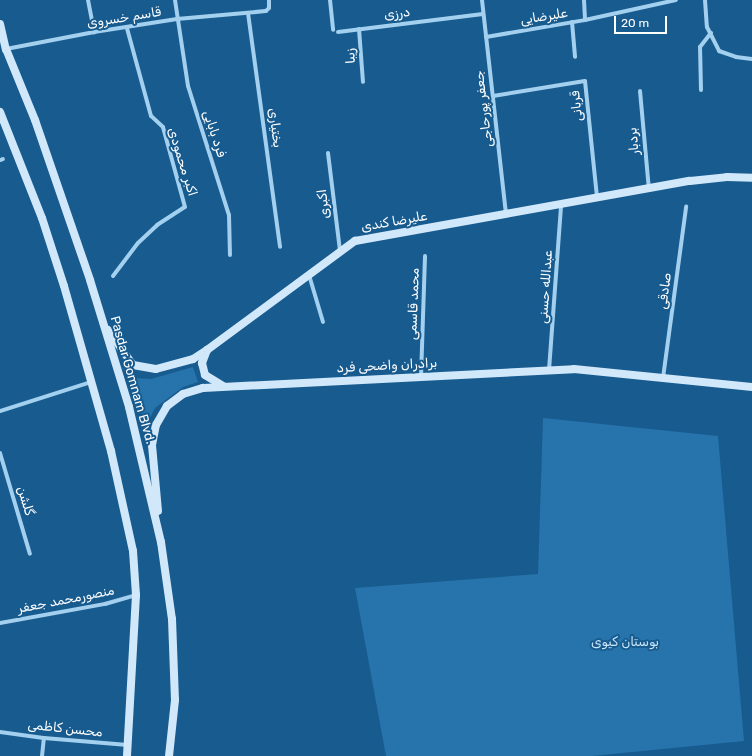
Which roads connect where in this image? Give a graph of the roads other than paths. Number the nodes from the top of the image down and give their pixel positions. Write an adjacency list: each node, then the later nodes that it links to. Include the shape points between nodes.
1 (88, 0): 17 (street)
2 (175, 0): 11 (street, فرد بابایی)
3 (269, 0): 9 (street, قاسم خسروی, via 269,8 266,11)
4 (330, 0): 16 (street, درزی, via 336,31)
5 (482, 0): 10 (street, جعفر پورحاجی)
6 (584, 0): 12 (street)
7 (676, 0): 12 (street, علیرضایی)
8 (705, 0): 18 (street, via 707,27)
9 (248, 13): 11 (street, قاسم خسروی); 35 (street, بختیاری)
10 (483, 14): 16 (street, درزی); 19 (street, جعفر پورحاجی)
11 (177, 20): 15 (street, قاسم خسروی); 37 (street, فرد بابایی, via 188,86 229,215)
12 (585, 20): 13 (street, علیرضایی)
13 (572, 22): 19 (street, علیرضایی); 21 (street)
14 (0, 24): 20 (main road, Pasdar Gomnam Blvd.)
15 (127, 28): 17 (street, قاسم خسروی); 40 (street, اکبر محمودی, via 151,116 163,127 185,207 147,234)
16 (359, 29): 23 (street, زیبا)
17 (94, 32): 20 (street, قاسم خسروی)
18 (711, 34): 22 (street, via 719,51); 25 (street, via 700,47)
19 (486, 36): 26 (street, جعفر پورحاجی)
20 (6, 49): 41 (main road, Pasdar Gomnam Blvd., via 35,120)
21 (575, 57)
22 (752, 59)
23 (363, 82)
24 (640, 90): 30 (street, بردبار)
25 (701, 90)
26 (492, 96): 31 (street, قربانی, via 585,81); 34 (street, جعفر پورحاجی)
27 (0, 112): 47 (main road, via 42,218 64,286)
28 (328, 153): 36 (street, اکبری)
29 (752, 178): 30 (main road, علیرضا کندی, via 727,177)
30 (649, 189): 31 (main road, علیرضا کندی)
31 (597, 198): 32 (main road, علیرضا کندی)
32 (561, 205): 34 (main road, علیرضا کندی); 44 (street, عبدالله حسنی)
33 (686, 207): 46 (street, صادقی)
34 (506, 215): 36 (main road, علیرضا کندی, via 355,241)
35 (280, 246)
36 (340, 252): 39 (main road, علیرضا کندی)
37 (230, 255)
38 (425, 256): 45 (street, محمد قاسمی)
39 (308, 275): 42 (street); 43 (main road, علیرضا کندی)
40 (113, 276)
41 (101, 318): 43 (main road, علیرضا کندی, via 133,365 156,369 193,359); 52 (main road, Pasdar Gomnam Blvd., via 129,407)
42 (323, 322)
43 (207, 350): 48 (main road, via 202,364 205,375)
44 (549, 370): 45 (main road, برادران واضحی فرد); 46 (main road, برادران واضحی فرد, via 574,369)
45 (421, 377): 48 (main road, برادران واضحی فرد)
46 (663, 378): 49 (main road, برادران واضحی فرد)
47 (90, 382): 50 (street); 54 (main road, via 113,459 133,551)
48 (223, 386): 52 (main road, برادران واضحی فرد, via 202,388 183,394 167,406 156,425 152,445)
49 (752, 387)
50 (0, 411)
51 (0, 453): 53 (street, گلشن)
52 (161, 542): 61 (main road, Pasdar Gomnam Blvd., via 172,619 175,700)
53 (30, 554)
54 (136, 595): 55 (street, منصورمحمد جعفر, via 105,604); 58 (main road)
55 (0, 623)
56 (0, 732): 57 (street, محسن کاظمی)
57 (44, 738): 58 (street, محسن کاظمی); 59 (street)
58 (128, 745): 60 (main road)
59 (42, 756)
60 (127, 756)
61 (169, 756)

